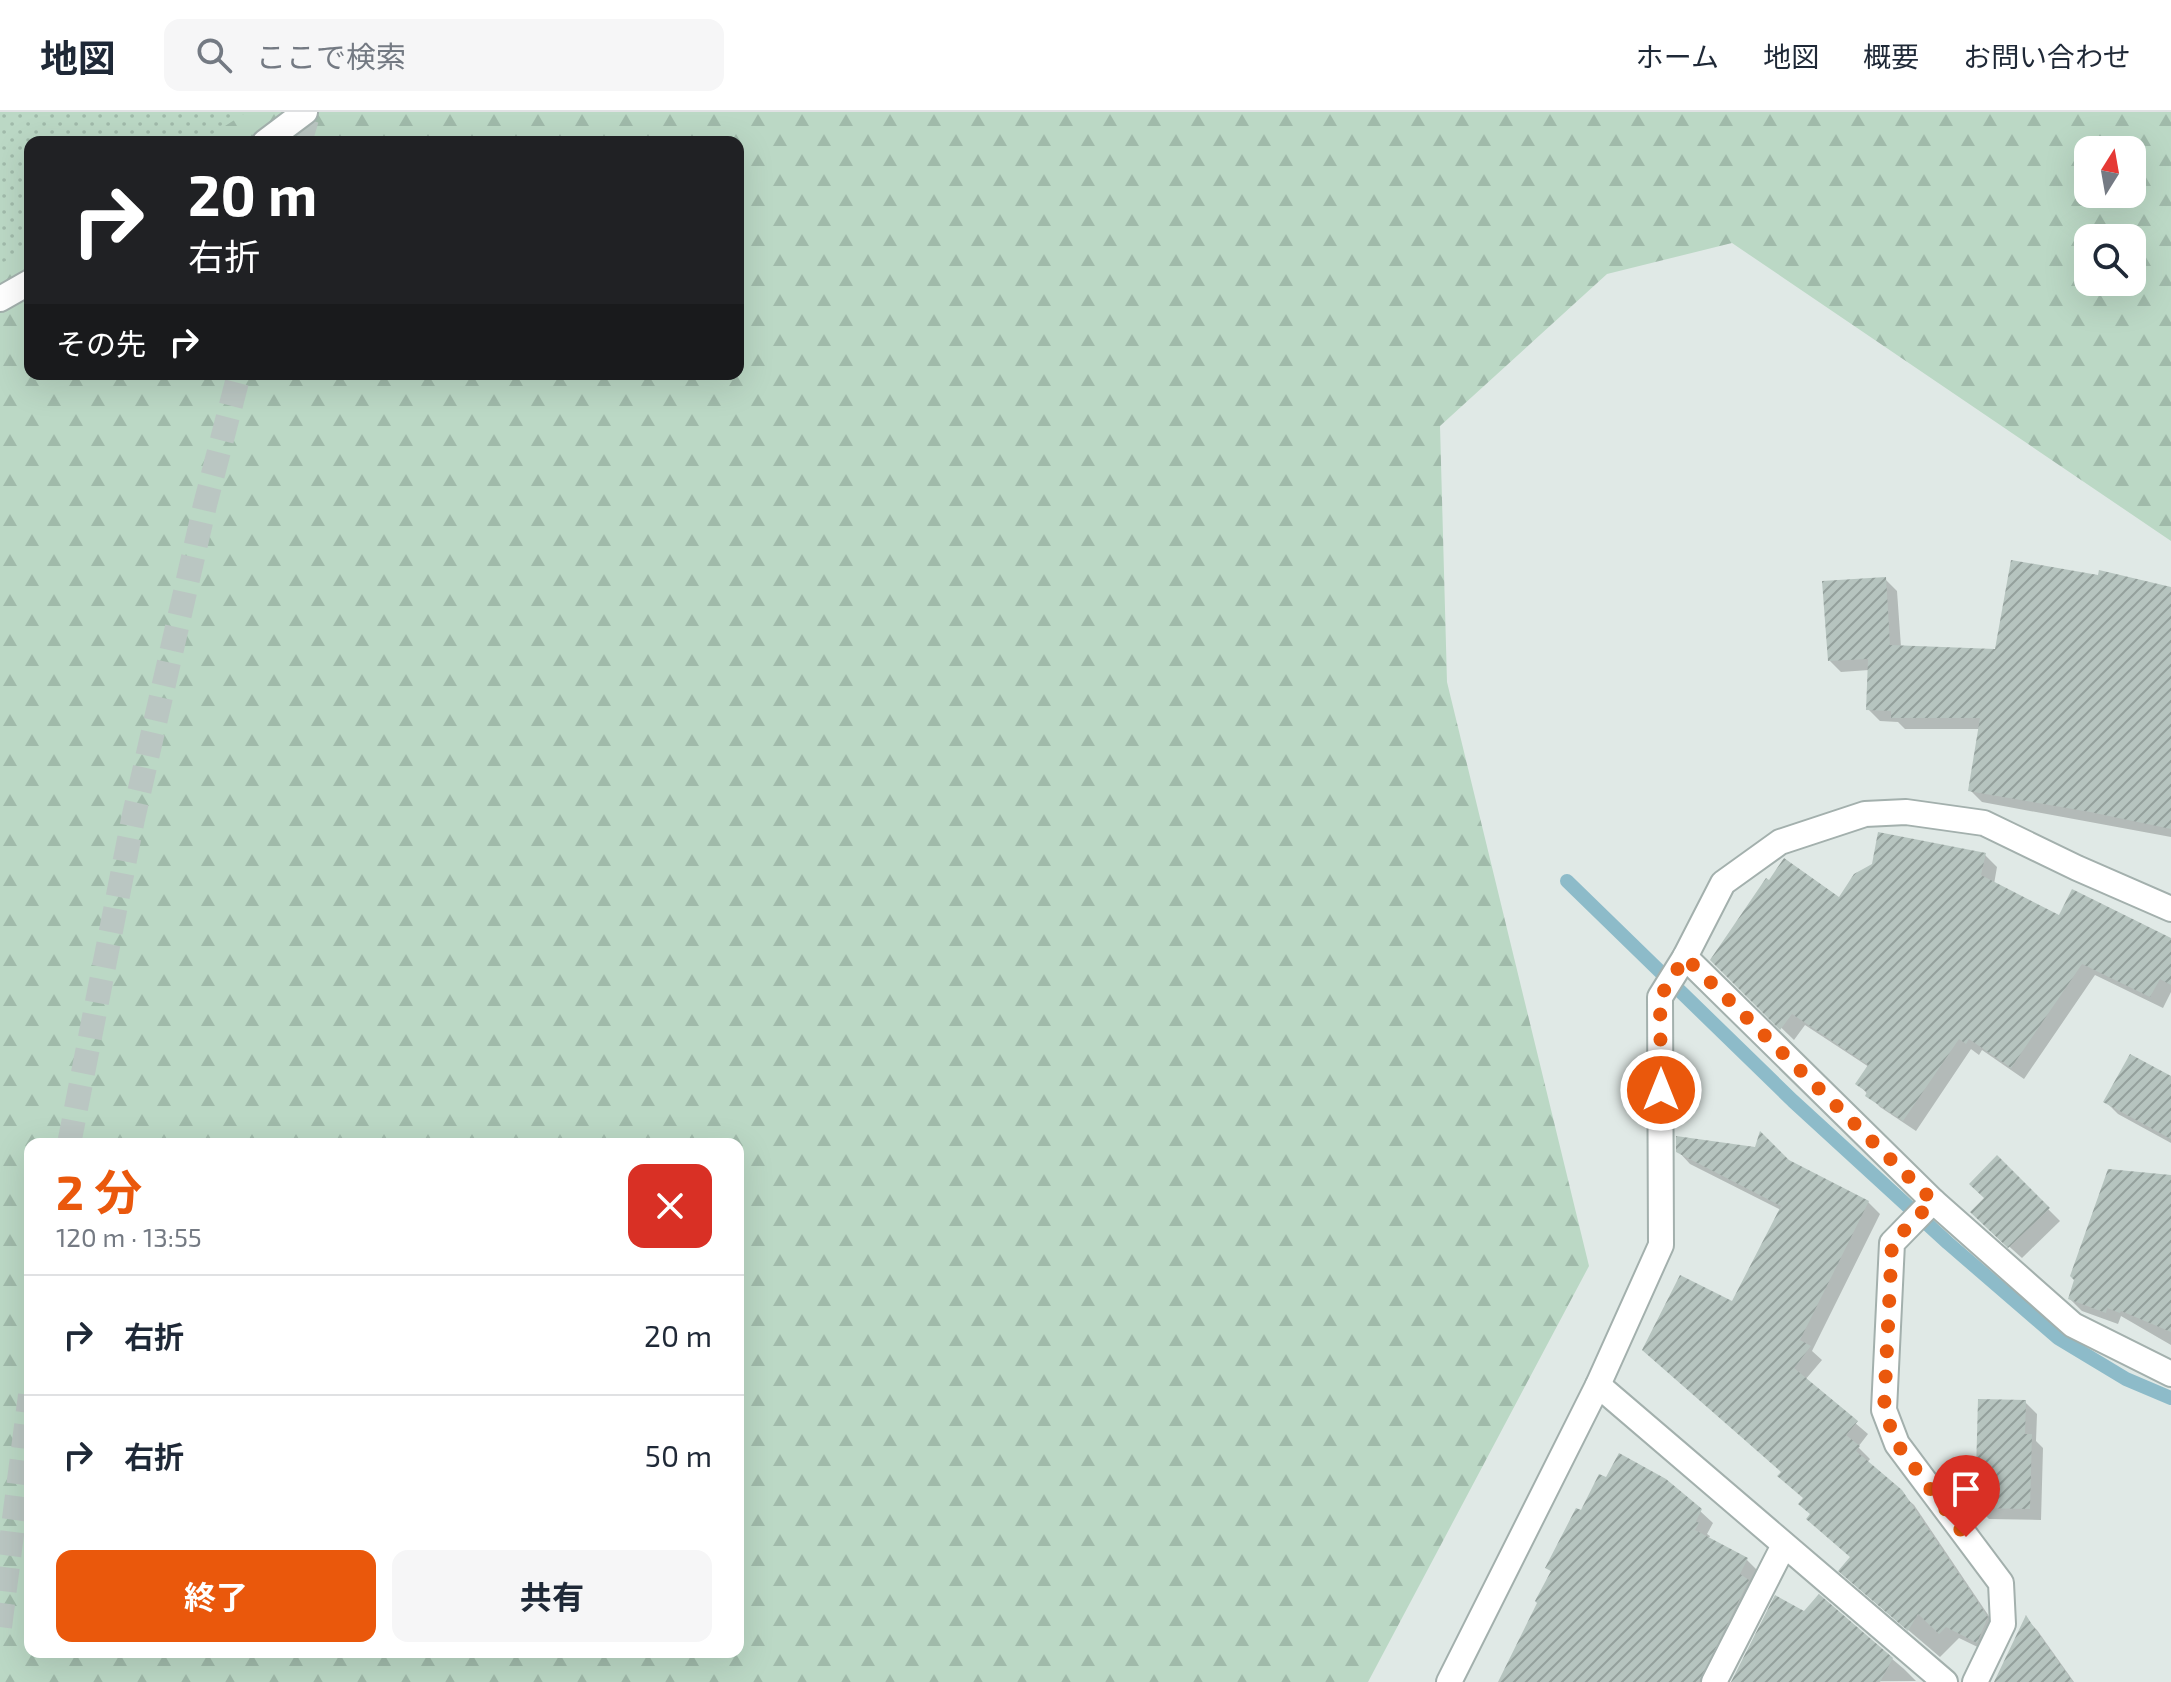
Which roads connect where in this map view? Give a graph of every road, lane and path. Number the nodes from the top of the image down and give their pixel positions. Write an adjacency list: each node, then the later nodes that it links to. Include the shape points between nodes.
1 (305, 112): 2 (street)
2 (273, 136)
3 (24, 285): 4 (street)
4 (0, 299)
5 (2171, 909): 6 (street, via 1984,823 1906,812 1865,814 1780,842 1723,883)
6 (1685, 957): 7 (street); 9 (street, via 1660,997 1661,1245)
7 (1933, 1201): 8 (street, via 2073,1325); 14 (street, via 1892,1243 1884,1410 1897,1444 2001,1583 2003,1624)
8 (2171, 1374)
9 (1598, 1385): 10 (street); 11 (street)
10 (1784, 1545): 12 (street); 13 (street)
11 (1449, 1682)
12 (1714, 1682)
13 (1945, 1682)
14 (1975, 1682)

